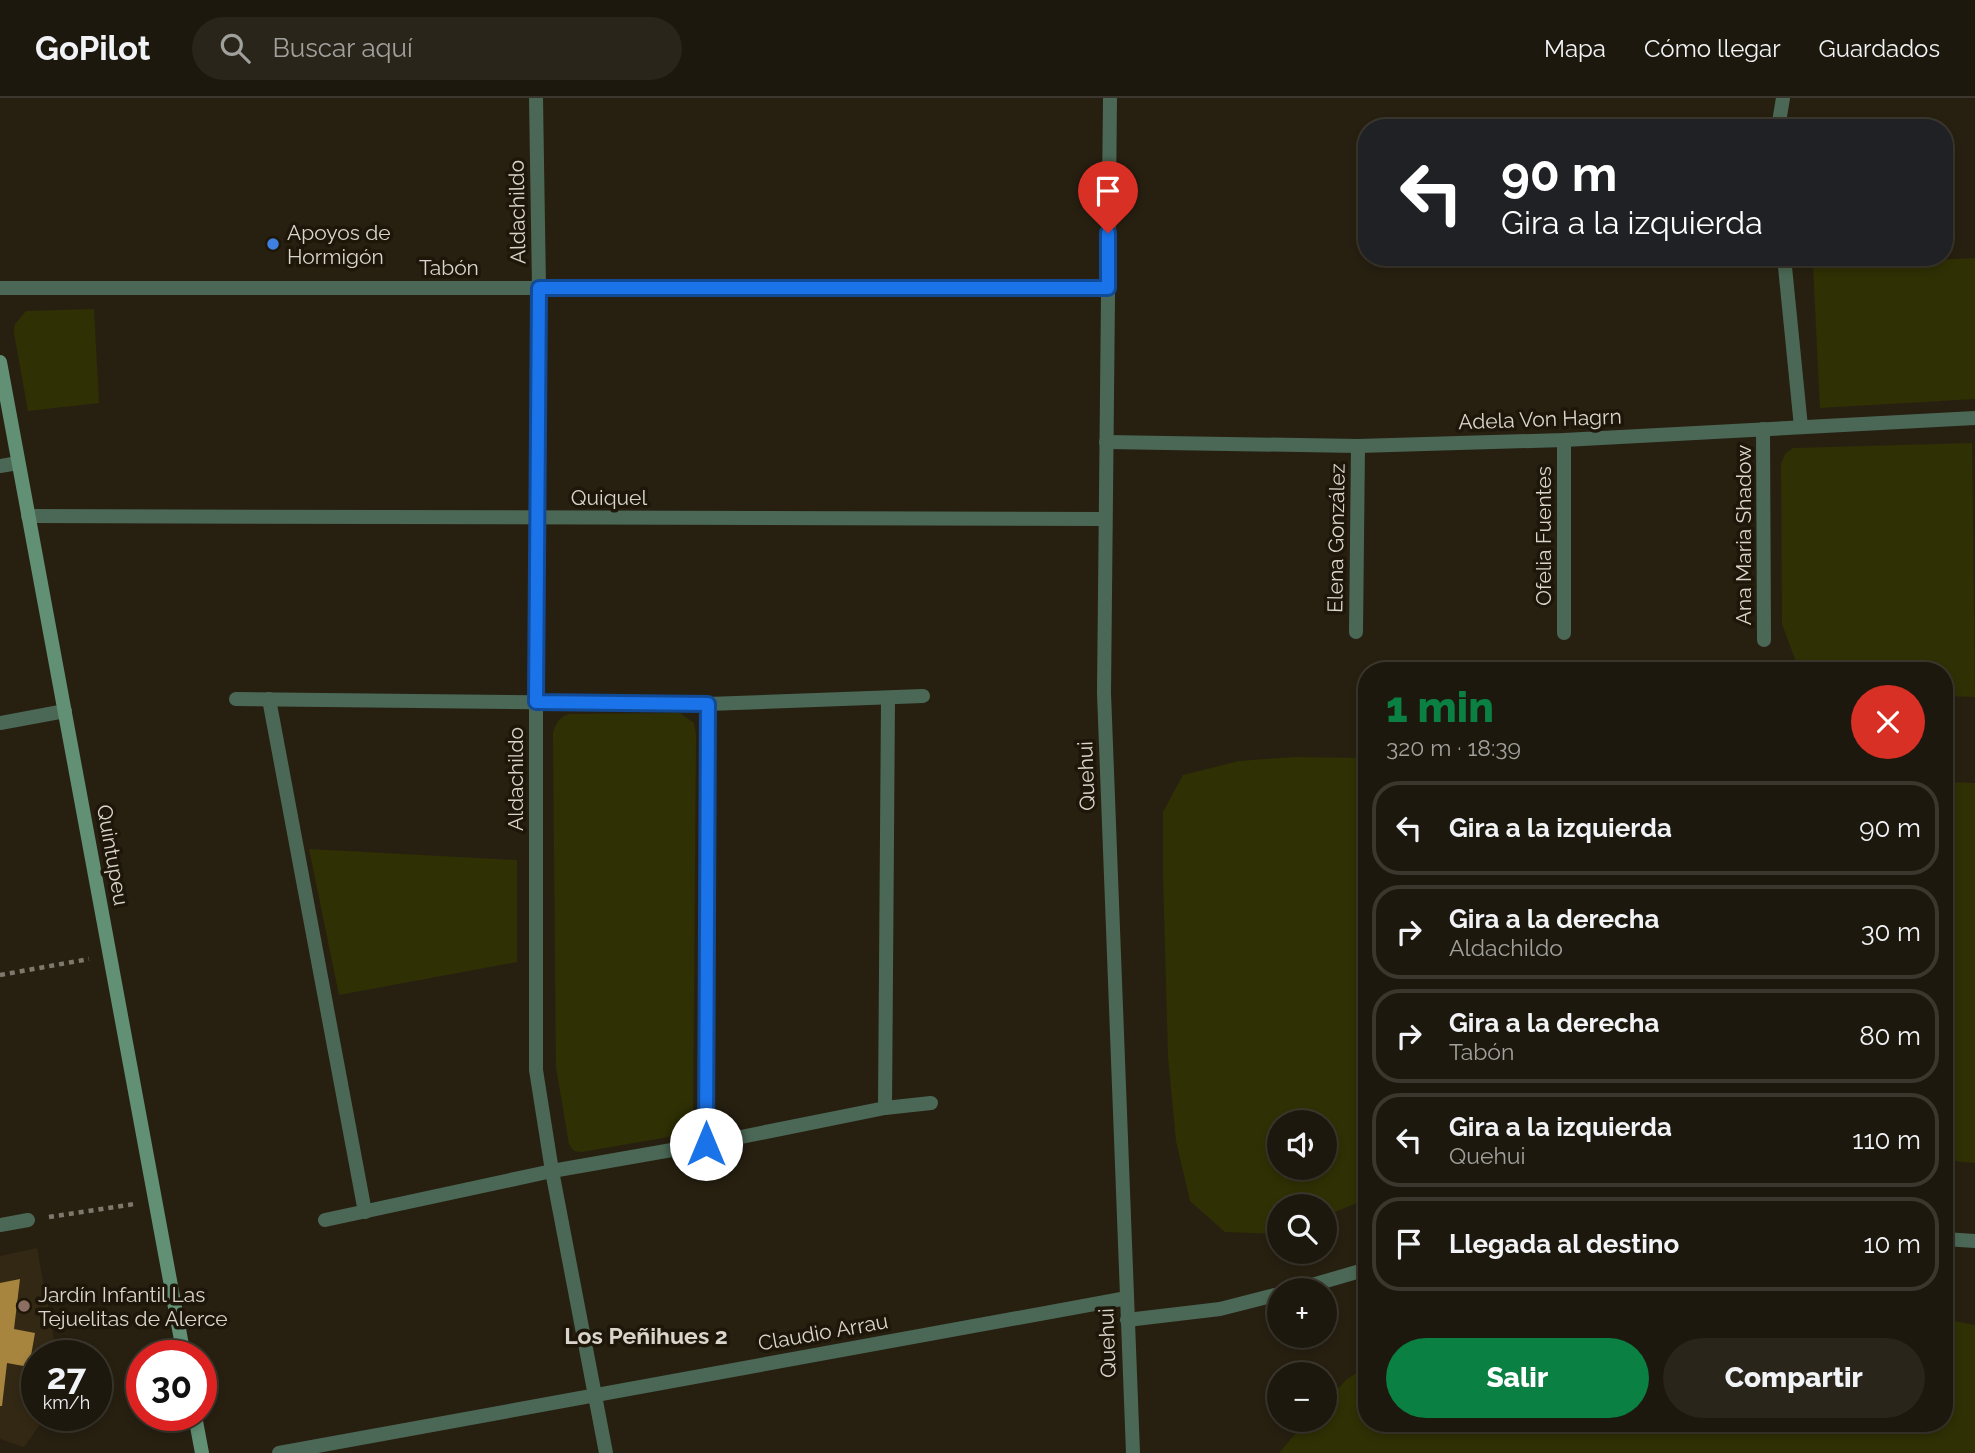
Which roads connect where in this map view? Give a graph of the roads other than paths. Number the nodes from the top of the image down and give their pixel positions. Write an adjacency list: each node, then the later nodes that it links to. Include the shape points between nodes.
1 (536, 98): 7 (street, Aldachildo)
2 (1110, 98): 8 (street, Quehui)
3 (1783, 98): 4 (street)
4 (1780, 119)
5 (1785, 266): 11 (street)
6 (0, 288): 7 (street, Tabón)
7 (539, 288): 8 (street, Tabón); 19 (street, Aldachildo)
8 (1108, 288): 14 (street, Quehui)
9 (0, 362): 16 (street, Quintupeu)
10 (1975, 418): 11 (street, Adela Von Hagrn)
11 (1801, 427): 12 (street, Adela Von Hagrn)
12 (1763, 429): 13 (street, Adela Von Hagrn); 23 (street, Ana Maria Shadow)
13 (1564, 440): 15 (street, Adela Von Hagrn); 22 (street, Ofelia Fuentes)
14 (1106, 442): 15 (street, Adela Von Hagrn); 20 (street, Quehui)
15 (1358, 446): 21 (street, Elena González)
16 (19, 463): 17 (street); 18 (street, Quintupeu)
17 (0, 466)
18 (28, 516): 19 (street, Quiquel); 30 (street, Quintupeu)
19 (536, 518): 20 (street, Quiquel); 28 (street, Aldachildo)
20 (1105, 519): 45 (street, Quehui, via 1104,693)
21 (1356, 632)
22 (1564, 633)
23 (1764, 640)
24 (923, 696): 27 (street)
25 (236, 699): 26 (street)
26 (269, 699): 28 (street); 36 (street)
27 (888, 699): 29 (street); 33 (street)
28 (536, 702): 29 (street); 35 (street, Aldachildo, via 536,1070)
29 (708, 704): 34 (street)
30 (65, 711): 31 (street); 47 (street, Quintupeu)
31 (0, 723)
32 (931, 1103): 33 (street)
33 (885, 1108): 34 (street)
34 (706, 1144): 35 (street)
35 (552, 1171): 36 (street); 48 (street, Aldachildo)
36 (365, 1212): 38 (street)
37 (28, 1220): 39 (street)
38 (326, 1220)
39 (0, 1225)
40 (1953, 1240): 41 (street)
41 (1975, 1241)
42 (1358, 1272): 43 (street)
43 (1336, 1278)
44 (1267, 1297): 46 (street, via 1220,1309)
45 (1126, 1298): 46 (street, Quehui); 48 (street, Claudio Arrau)
46 (1127, 1320): 53 (street, Quehui)
47 (181, 1340)
48 (595, 1395): 51 (street, Claudio Arrau); 52 (street, Aldachildo)
49 (198, 1431): 50 (street)
50 (202, 1453)
51 (279, 1453)
52 (606, 1453)
53 (1132, 1453)

